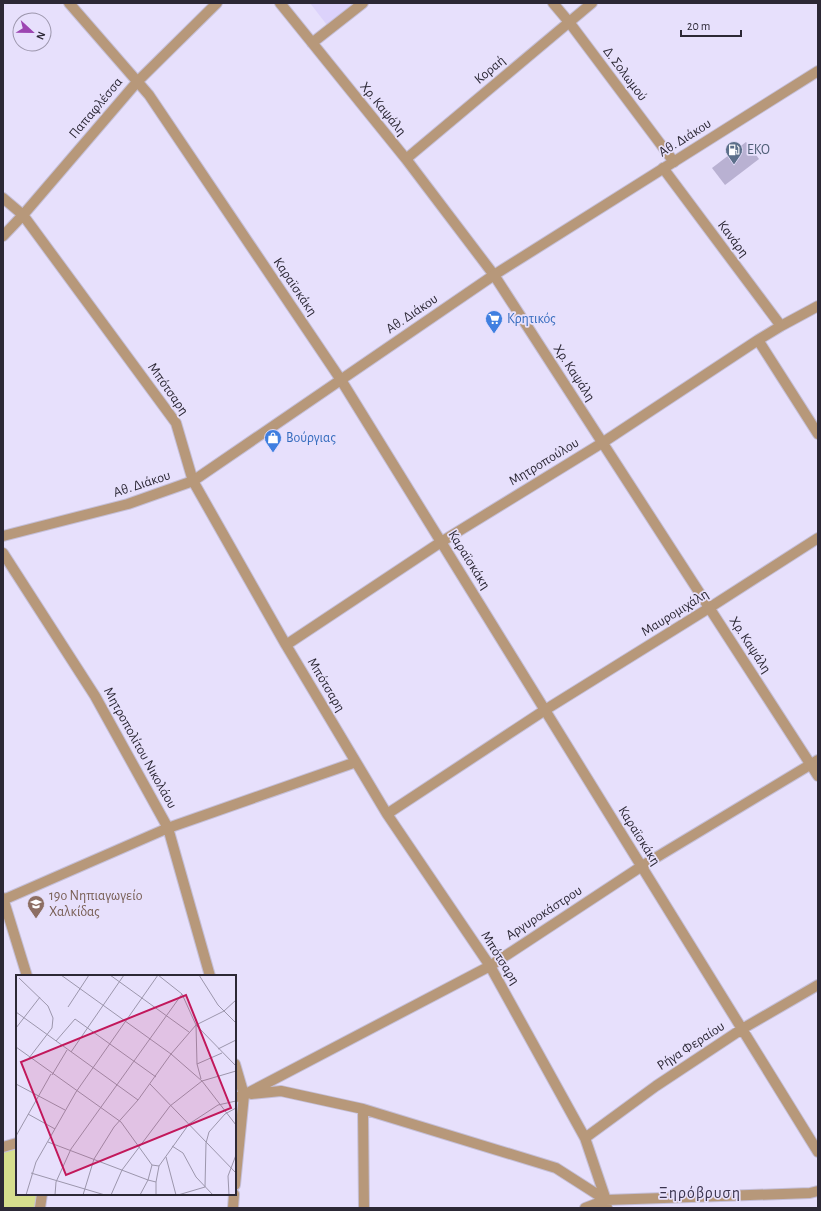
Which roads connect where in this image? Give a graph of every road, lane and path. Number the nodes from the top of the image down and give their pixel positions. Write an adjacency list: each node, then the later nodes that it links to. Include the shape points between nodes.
1 (69, 3): 10 (street, Καραϊσκάκη)
2 (217, 3): 10 (street, Παπαφλέσσα)
3 (280, 3): 8 (street, Χρ. Καψάλη)
4 (363, 3): 8 (street)
5 (553, 3): 7 (street, Δ. Σολωμού)
6 (592, 3): 7 (street, Κοραή)
7 (569, 22): 11 (street, Κοραή); 12 (street, Δ. Σολωμού)
8 (312, 43): 11 (street, Χρ. Καψάλη)
9 (818, 71): 12 (street, Αθ. Διάκου)
10 (137, 82): 15 (street, Παπαφλέσσα); 21 (street, Καραϊσκάκη, via 149,95)
11 (406, 159): 17 (street, Χρ. Καψάλη)
12 (674, 162): 13 (street, Αθ. Διάκου)
13 (663, 168): 17 (street, Αθ. Διάκου); 19 (street, Κανάρη)
14 (3, 198): 15 (street, Μπότσαρη)
15 (23, 216): 16 (street, Παπαφλέσσα); 24 (street, Μπότσαρη, via 176,423)
16 (3, 236)
17 (494, 275): 21 (street, Αθ. Διάκου); 23 (street, Χρ. Καψάλη)
18 (818, 306): 19 (street, Μητροπούλου)
19 (781, 326): 20 (street, Μητροπούλου)
20 (758, 340): 22 (street); 23 (street, Μητροπούλου)
21 (340, 380): 24 (street, Αθ. Διάκου); 27 (street, Καραϊσκάκη)
22 (818, 434)
23 (602, 443): 27 (street, Μητροπούλου); 29 (street, Χρ. Καψάλη)
24 (193, 481): 25 (street, Αθ. Διάκου, via 128,504); 30 (street, Μπότσαρη)
25 (3, 536)
26 (818, 538): 29 (street, Μαυρομιχάλη)
27 (441, 542): 30 (street, Μητροπούλου); 31 (street, Καραϊσκάκη)
28 (3, 553): 36 (street, Μητροπολίτου Νικολάου, via 95,696)
29 (709, 608): 31 (street, Μαυρομιχάλη); 33 (street, Χρ. Καψάλη)
30 (286, 645): 32 (street, Μπότσαρη)
31 (545, 710): 35 (street, Μαυρομιχάλη); 37 (street, Καραϊσκάκη)
32 (356, 762): 35 (street, Μπότσαρη); 36 (street)
33 (814, 763): 34 (street, Χρ. Καψάλη); 37 (street, Αργυροκάστρου)
34 (818, 776)
35 (387, 814): 39 (street, Μπότσαρη)
36 (168, 828): 38 (street); 41 (street, Μητροπολίτου Νικολάου)
37 (642, 866): 39 (street, Αργυροκάστρου); 43 (street, Καραϊσκάκη)
38 (3, 899): 40 (street)
39 (490, 966): 45 (street, Αργυροκάστρου); 47 (street, Μπότσαρη)
40 (27, 975)
41 (210, 975)
42 (818, 985): 43 (street, Ρήγα Φεραίου)
43 (742, 1029): 47 (street, Ρήγα Φεραίου, via 656,1086); 50 (street, Καραϊσκάκη)
44 (236, 1072): 45 (street)
45 (239, 1096): 46 (street, via 281,1091); 51 (street)
46 (363, 1109): 55 (street, via 556,1168); 58 (street)
47 (585, 1138): 55 (street, Μπότσαρη)
48 (16, 1143): 49 (street)
49 (3, 1147)
50 (818, 1152)
51 (236, 1163)
52 (818, 1191): 55 (street, via 810,1194)
53 (42, 1195): 56 (street)
54 (234, 1195): 57 (street)
55 (607, 1204): 59 (street)
56 (40, 1208)
57 (233, 1208)
58 (364, 1208)
59 (585, 1208)

